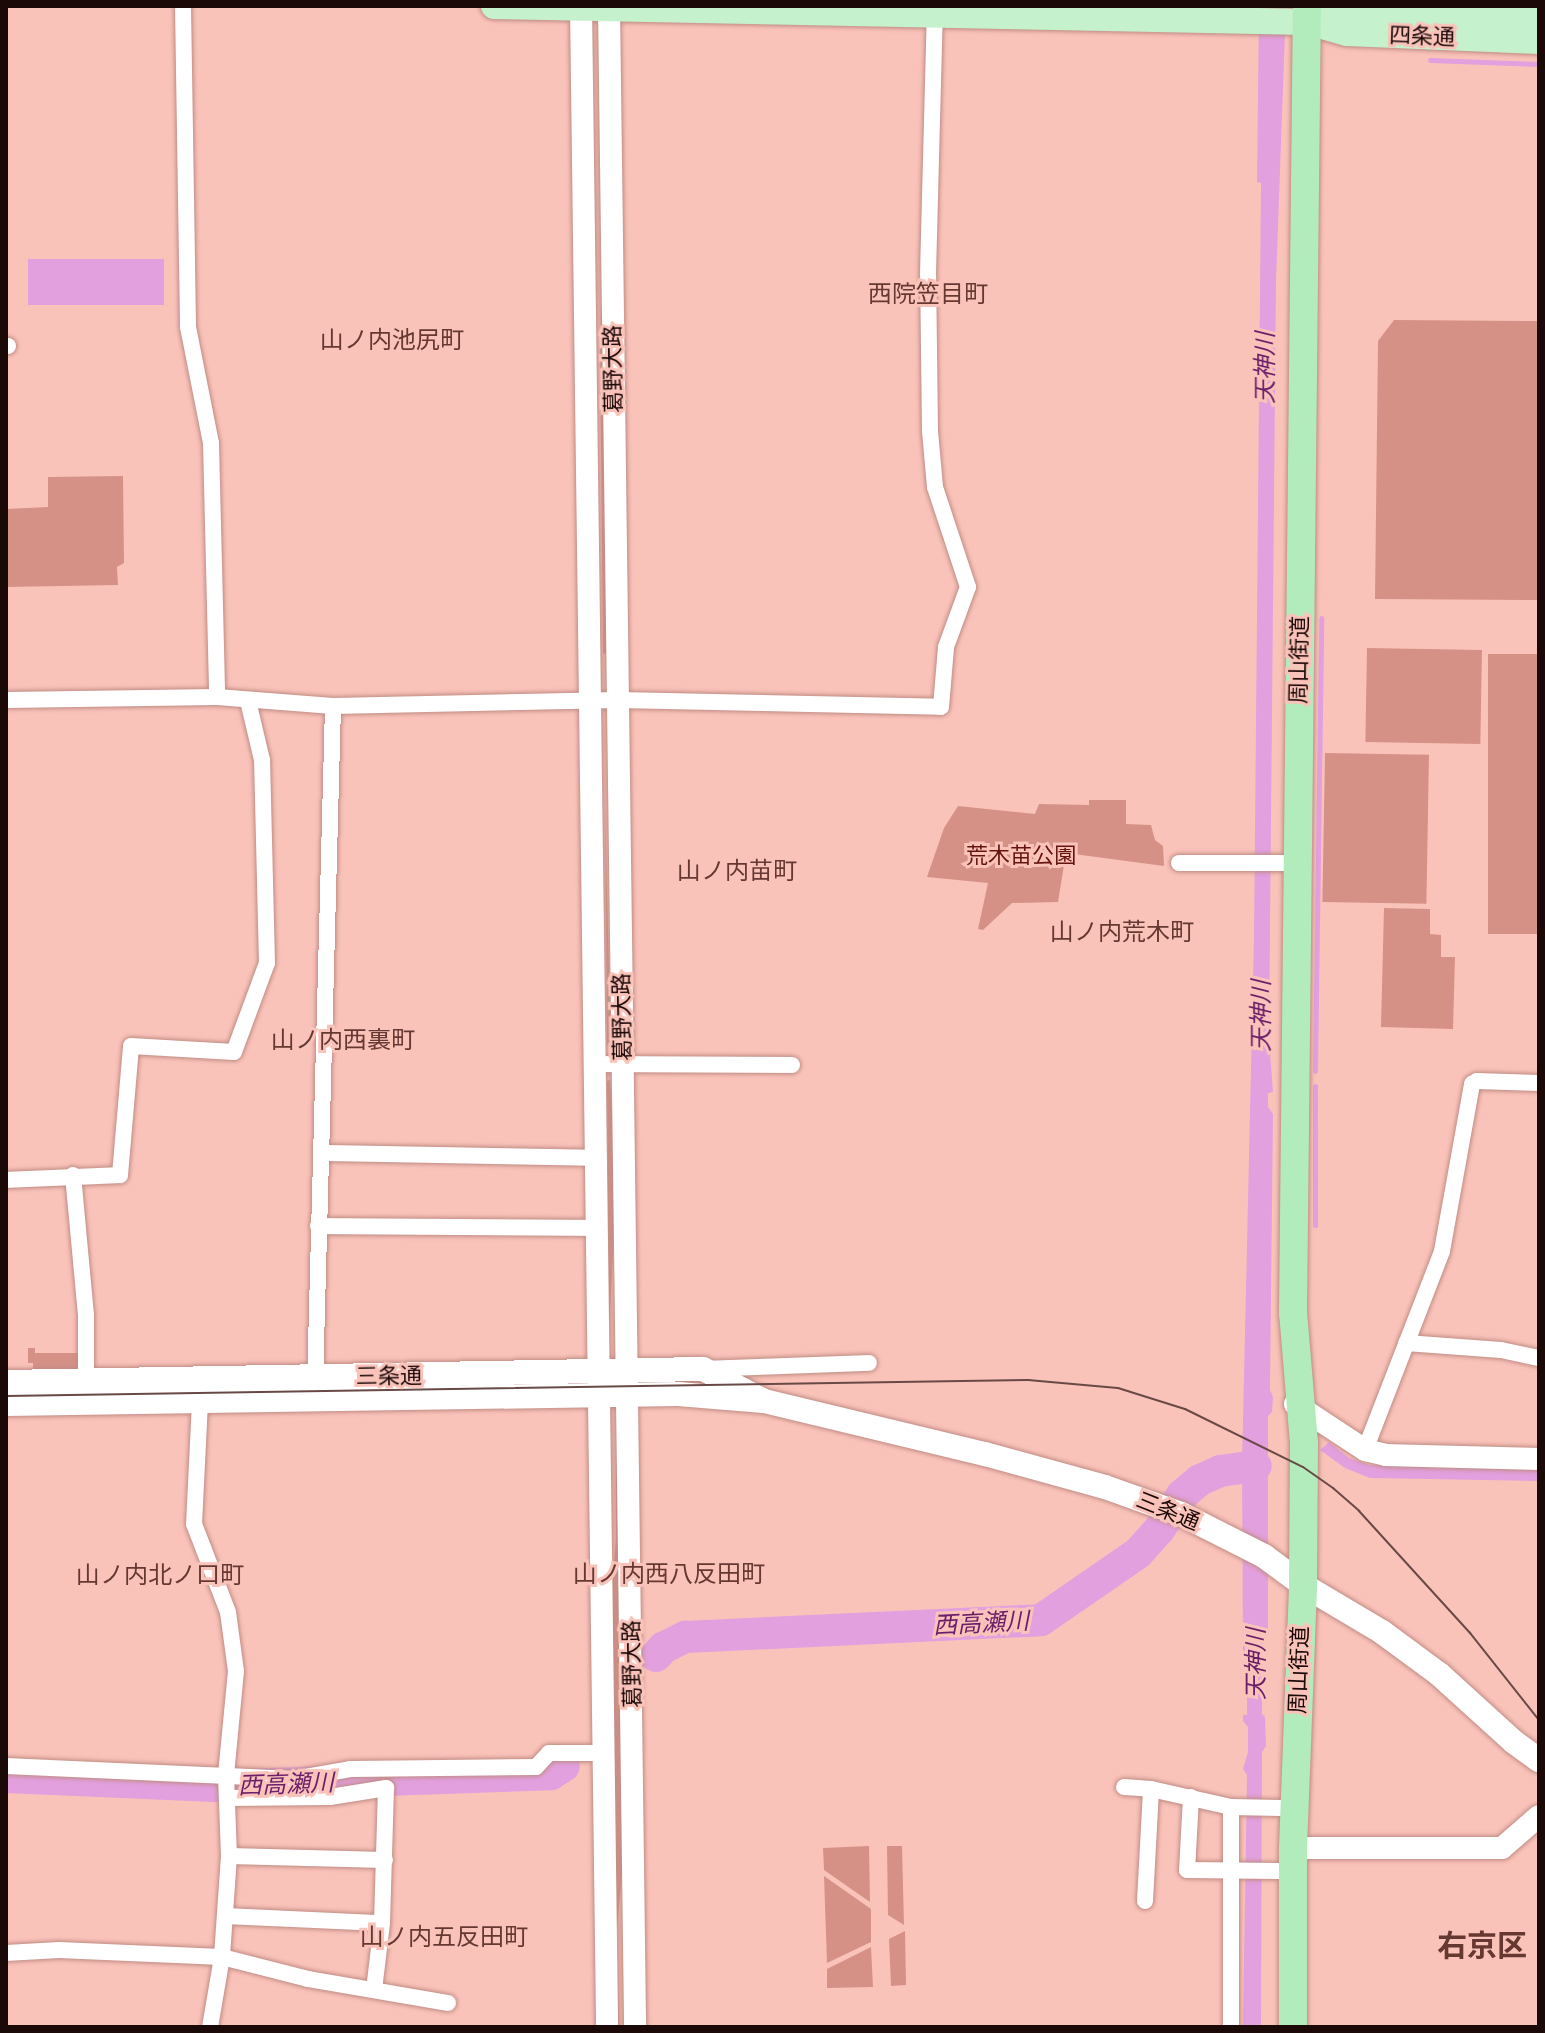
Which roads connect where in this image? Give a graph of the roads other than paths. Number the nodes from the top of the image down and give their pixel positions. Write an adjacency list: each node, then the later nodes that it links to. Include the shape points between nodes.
1 (183, 6): 10 (street, via 188,327 211,443)
2 (494, 6): 3 (main road, 四条通)
3 (582, 7): 4 (main road, 四条通); 12 (street, 葛野大路)
4 (609, 8): 5 (main road, 四条通); 13 (street, 葛野大路)
5 (936, 11): 6 (main road, 四条通); 13 (street, via 928,274 930,431 935,487 968,587 946,647 941,707)
6 (1226, 13): 7 (main road, 四条通, via 1253,21)
7 (1302, 16): 8 (main road, 四条通); 9 (main road, 四条通, via 1347,33); 19 (highway, 周山街道)
8 (1539, 18)
9 (1539, 41)
10 (217, 697): 11 (street); 14 (street)
11 (6, 700)
12 (590, 700): 13 (street); 15 (street); 16 (street, 葛野大路)
13 (618, 700): 17 (street, 葛野大路)
14 (248, 701): 15 (street); 26 (street, via 262,760 266,826 267,963 252,1009 234,1052 131,1046 120,1175)
15 (333, 706): 24 (street)
16 (591, 796): 17 (street); 20 (street, 葛野大路)
17 (619, 797): 21 (street, 葛野大路)
18 (1179, 863): 19 (street)
19 (1291, 863): 41 (highway, 周山街道, via 1293,1313 1287,1349)
20 (595, 1064): 21 (street); 25 (street, 葛野大路)
21 (623, 1065): 22 (street); 35 (street, 葛野大路)
22 (792, 1065)
23 (1539, 1083): 30 (street, via 1472,1084 1442,1251)
24 (321, 1153): 25 (street); 28 (street)
25 (597, 1158): 29 (street, 葛野大路)
26 (73, 1175): 27 (street); 38 (street, via 86,1315)
27 (6, 1180)
28 (318, 1226): 29 (street); 37 (street)
29 (597, 1228): 36 (street, 葛野大路)
30 (1406, 1343): 31 (street); 45 (street)
31 (1539, 1358)
32 (869, 1363): 33 (street)
33 (703, 1369): 35 (main road, 三条通); 39 (main road, 三条通)
34 (6, 1382): 38 (main road, 三条通)
35 (629, 1382): 36 (main road, 三条通); 39 (main road, 三条通, via 678,1394); 74 (street, 葛野大路)
36 (599, 1383): 37 (main road, 三条通); 49 (street, 葛野大路)
37 (315, 1388): 38 (main road, 三条通); 40 (main road, 三条通)
38 (86, 1392): 40 (main road, 三条通); 42 (main road, 三条通)
39 (764, 1401): 47 (main road, 三条通, via 985,1454 1172,1510 1238,1541)
40 (200, 1402): 52 (street, via 194,1524 228,1612 236,1671)
41 (1294, 1402): 43 (street); 44 (highway, 周山街道); 45 (street, via 1315,1409)
42 (6, 1404)
43 (1331, 1430): 44 (street); 45 (street)
44 (1296, 1440): 47 (highway, 周山街道)
45 (1368, 1443): 46 (street, via 1431,1456)
46 (1539, 1459)
47 (1288, 1573): 48 (main road, 三条通, via 1439,1674); 59 (highway, 周山街道); 63 (highway, 周山街道)
48 (1514, 1742): 50 (main road, 三条通); 53 (main road, 三条通)
49 (604, 1753): 52 (street, via 549,1753 536,1767 350,1769 294,1779); 73 (street, 葛野大路)
50 (1539, 1760)
51 (6, 1766): 52 (street)
52 (226, 1775): 57 (street)
53 (1539, 1775)
54 (1124, 1787): 55 (street)
55 (1151, 1789): 56 (street); 65 (street)
56 (1191, 1797): 58 (street); 64 (street, via 1187,1870)
57 (227, 1798): 61 (street); 62 (street, via 330,1797 386,1788)
58 (1234, 1807): 59 (street); 64 (street)
59 (1278, 1808): 63 (highway, 周山街道)
60 (1539, 1816): 63 (street, via 1502,1848)
61 (229, 1856): 62 (street); 66 (street)
62 (385, 1860): 67 (street)
63 (1282, 1863): 64 (street); 76 (highway, 周山街道); 77 (highway, 周山街道)
64 (1234, 1871): 75 (street)
65 (1145, 1901)
66 (225, 1916): 67 (street); 69 (street)
67 (382, 1923): 70 (street)
68 (6, 1953): 69 (street)
69 (222, 1957): 70 (street); 72 (street)
70 (374, 1990): 71 (street)
71 (448, 2003)
72 (210, 2027)
73 (607, 2027)
74 (635, 2027)
75 (1231, 2027)
76 (1281, 2027)
77 (1293, 2027)

